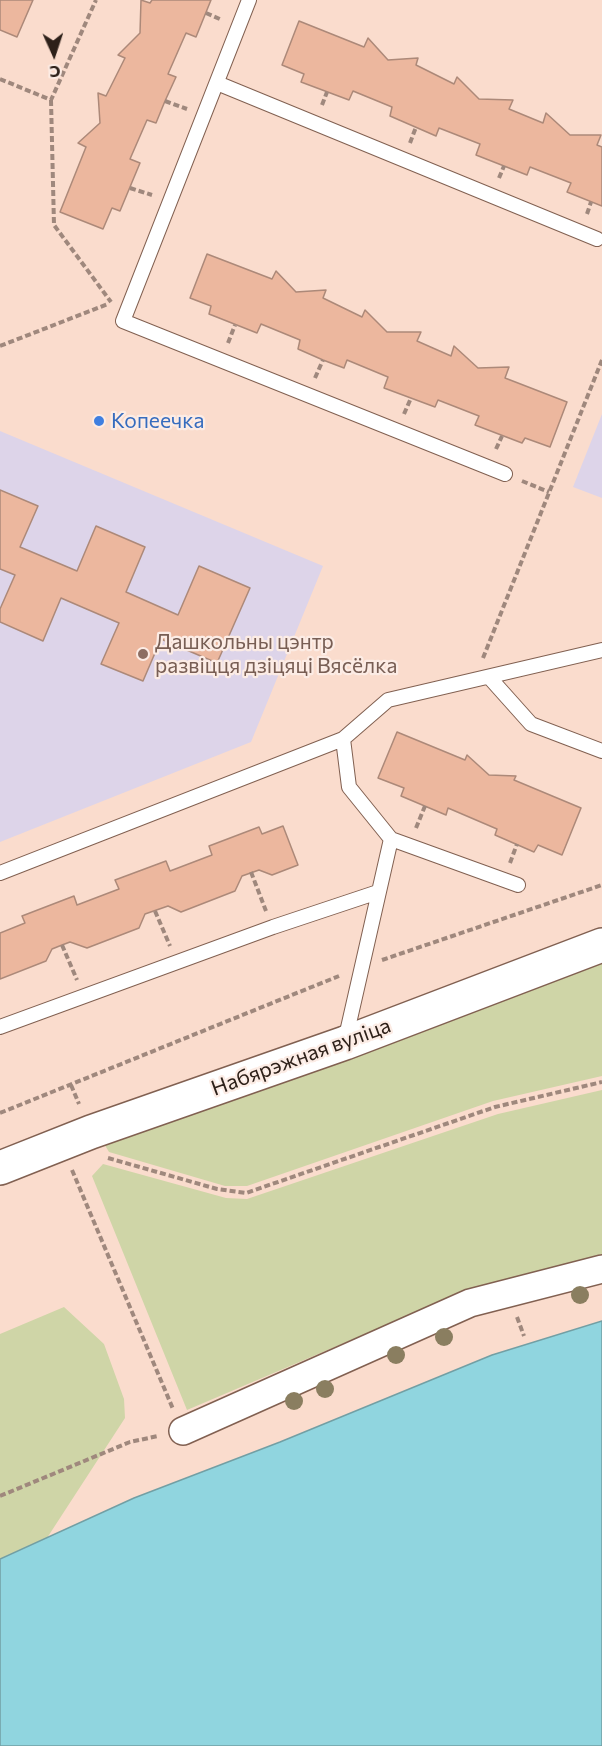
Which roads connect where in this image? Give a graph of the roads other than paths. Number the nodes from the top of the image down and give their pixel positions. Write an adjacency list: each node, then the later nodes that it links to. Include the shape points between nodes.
1 (249, 0): 2 (lane)
2 (216, 83): 3 (lane); 4 (lane, via 123,321)
3 (597, 239)
4 (506, 474)
5 (602, 650): 6 (lane)
6 (489, 677): 7 (lane, via 388,700); 8 (lane, via 531,724)
7 (343, 740): 9 (lane, via 349,787); 10 (lane)
8 (602, 751)
9 (391, 839): 11 (lane); 12 (lane)
10 (0, 873)
11 (518, 885)
12 (378, 892): 14 (lane); 15 (lane)
13 (602, 945): 15 (street, Набярэжная вуліца)
14 (0, 1027)
15 (345, 1043): 16 (street, Набярэжная вуліца)
16 (0, 1168)
17 (602, 1269): 18 (street, via 470,1304)
18 (183, 1431)

